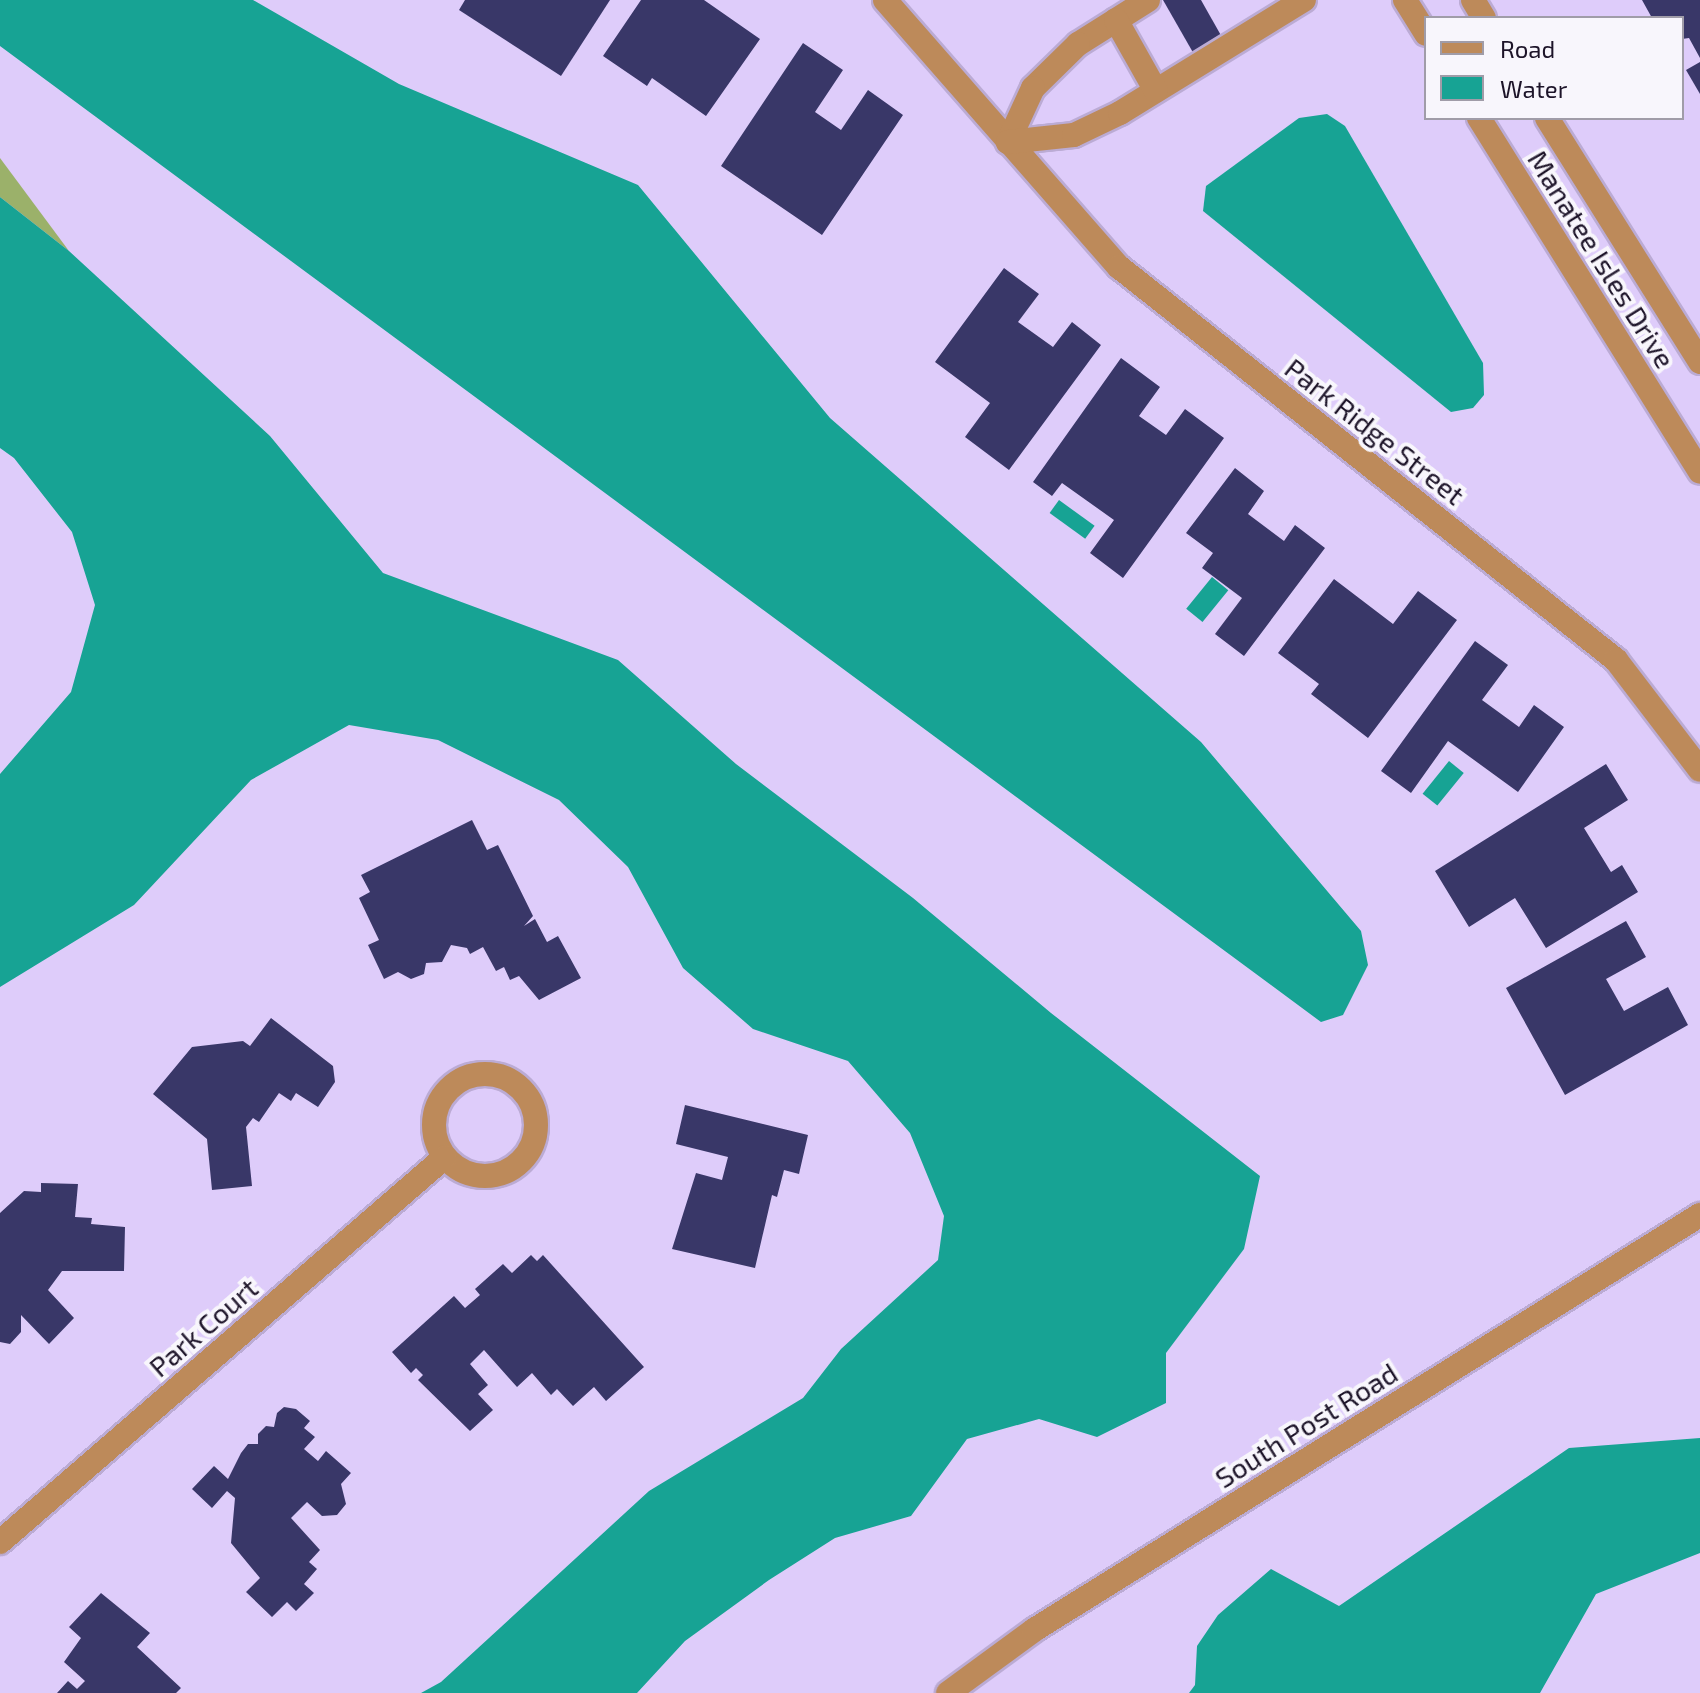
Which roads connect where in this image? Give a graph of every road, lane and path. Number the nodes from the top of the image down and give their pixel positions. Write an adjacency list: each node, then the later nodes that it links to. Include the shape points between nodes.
1 (885, 0): 10 (street, Park Ridge Street)
2 (1148, 0): 5 (street)
3 (1304, 0): 7 (street)
4 (1405, 0): 6 (street)
5 (1116, 20): 7 (street); 10 (street, via 1078,44 1033,88)
6 (1424, 31)
7 (1156, 91): 10 (street, via 1074,135)
8 (1480, 120): 12 (street, Manatee Isles Drive)
9 (1548, 120): 11 (street, Manatee Isles Drive)
10 (1008, 142): 13 (street, Park Ridge Street, via 1119,267 1616,660)
11 (1700, 362)
12 (1700, 472)
13 (1700, 770)
14 (445, 1157): 14 (street, via 457,1168 487,1176 517,1165 536,1131 525,1092 514,1081 491,1074 453,1084 436,1111 434,1127); 16 (street, Park Court)
15 (1700, 1215): 17 (street, South Post Road, via 1034,1630)
16 (0, 1542)
17 (948, 1693)

